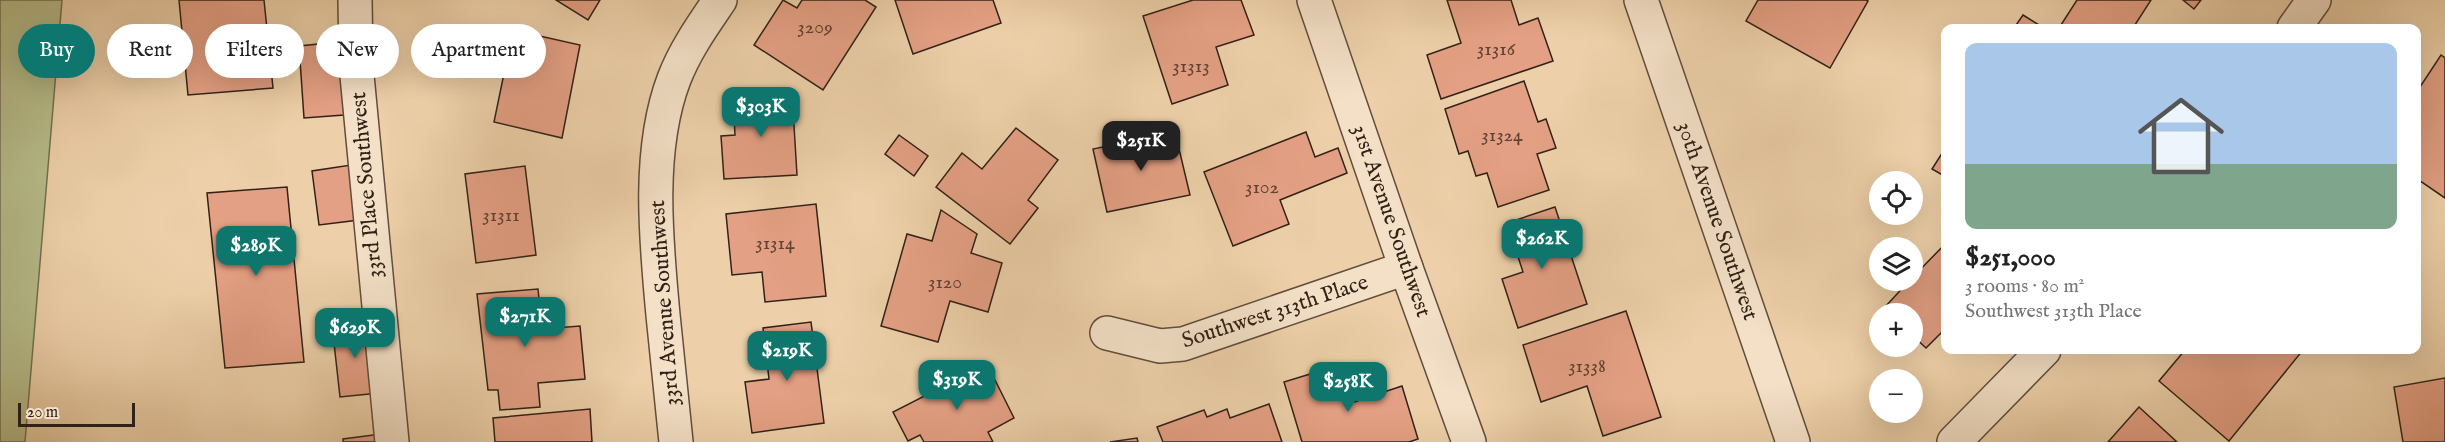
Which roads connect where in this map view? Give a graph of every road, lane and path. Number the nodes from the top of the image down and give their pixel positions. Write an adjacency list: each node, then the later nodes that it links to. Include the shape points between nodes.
1 (355, 0): 12 (street, 33rd Place Southwest, via 356,65)
2 (720, 0): 13 (street, 33rd Avenue Southwest, via 693,40 674,80 662,128 656,188 657,246)
3 (1314, 0): 7 (street, 31st Avenue Southwest)
4 (1641, 0): 10 (street, 30th Avenue Southwest)
5 (2314, 0): 6 (street)
6 (2297, 24)
7 (1406, 268): 8 (street, Southwest 313th Place, via 1183,344 1160,346); 14 (street, 31st Avenue Southwest)
8 (1107, 333)
9 (2040, 354): 11 (street)
10 (1777, 396): 15 (street, 30th Avenue Southwest); 16 (street)
11 (1953, 438)
12 (392, 442)
13 (676, 442)
14 (1469, 442)
15 (1793, 442)
16 (1813, 442)

